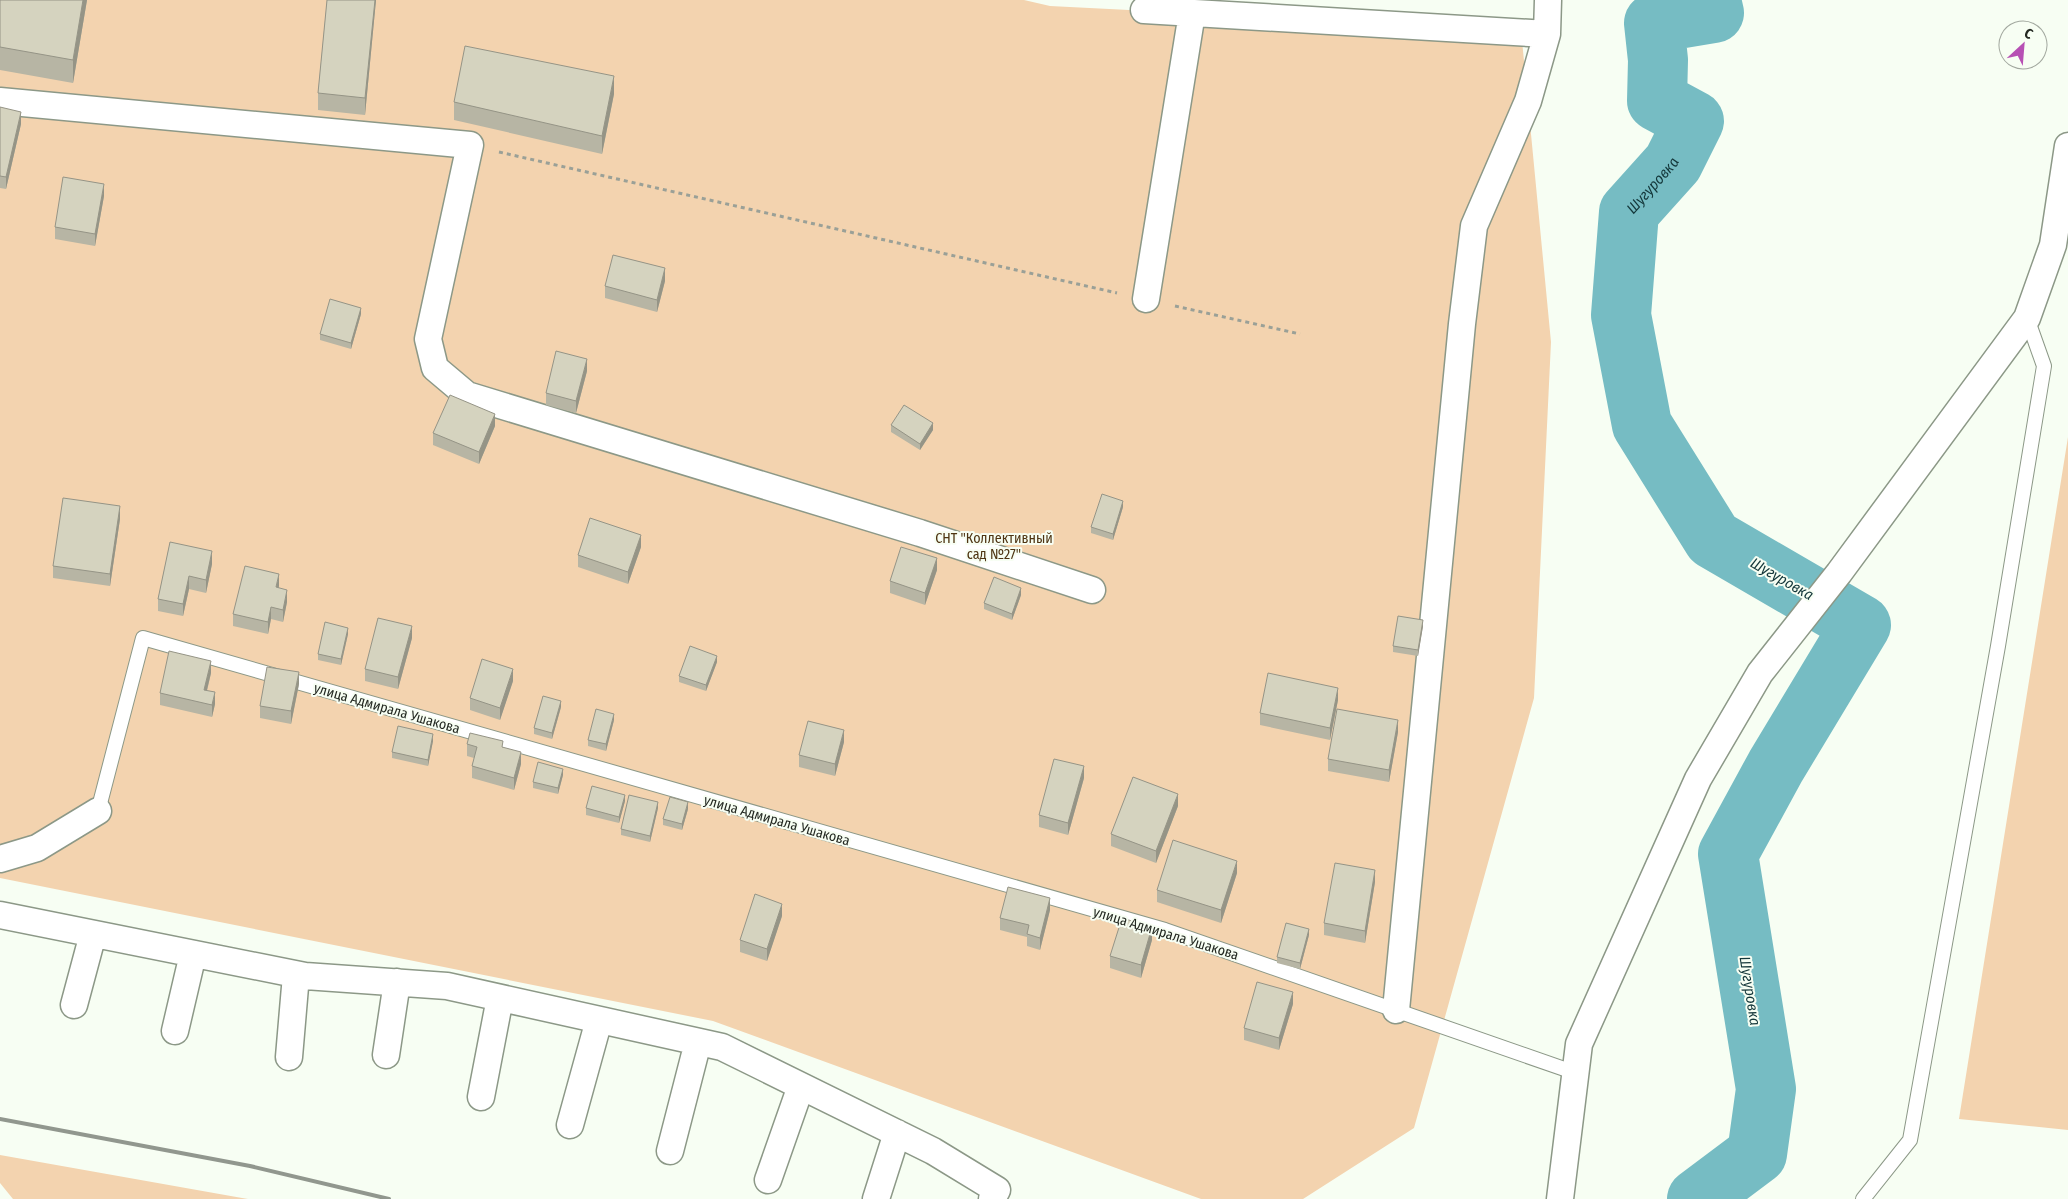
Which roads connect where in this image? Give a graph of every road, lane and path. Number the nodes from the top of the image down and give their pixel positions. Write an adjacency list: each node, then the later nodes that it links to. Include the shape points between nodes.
1 (1548, 0): 4 (street)
2 (1144, 10): 3 (street)
3 (1192, 13): 4 (street); 8 (street)
4 (1547, 34): 21 (street, via 1528,101 1474,226)
5 (0, 101): 6 (street)
6 (470, 145): 8 (path); 11 (street, via 428,339 435,368 467,394 911,530)
7 (2068, 146): 9 (street, via 2053,244)
8 (1146, 299): 10 (path)
9 (2027, 318): 27 (street, via 1760,673 1698,779 1579,1044); 37 (lane, via 2044,366 1910,1140)
10 (1300, 334)
11 (1092, 590)
12 (98, 811): 13 (street, via 37,848); 21 (lane, улица Адмирала Ушакова, via 143,638 1165,930)
13 (0, 859)
14 (0, 915): 15 (street)
15 (93, 934): 16 (street); 20 (street)
16 (193, 954): 17 (street); 23 (street)
17 (296, 974): 18 (street); 26 (street)
18 (397, 982): 19 (street, via 447,986); 25 (street)
19 (500, 998): 22 (street); 29 (street)
20 (74, 1005)
21 (1396, 1010): 27 (lane, улица Адмирала Ушакова)
22 (599, 1020): 24 (street); 30 (street)
23 (175, 1031)
24 (698, 1042): 28 (street, via 722,1047); 32 (street)
25 (386, 1055)
26 (289, 1056)
27 (1576, 1073): 36 (street)
28 (801, 1086): 31 (street); 33 (street)
29 (481, 1097)
30 (570, 1125)
31 (897, 1133): 34 (street); 35 (street, via 933,1150 996,1190)
32 (670, 1151)
33 (768, 1180)
34 (876, 1199)
35 (992, 1199)
36 (1560, 1199)
37 (1863, 1199)

